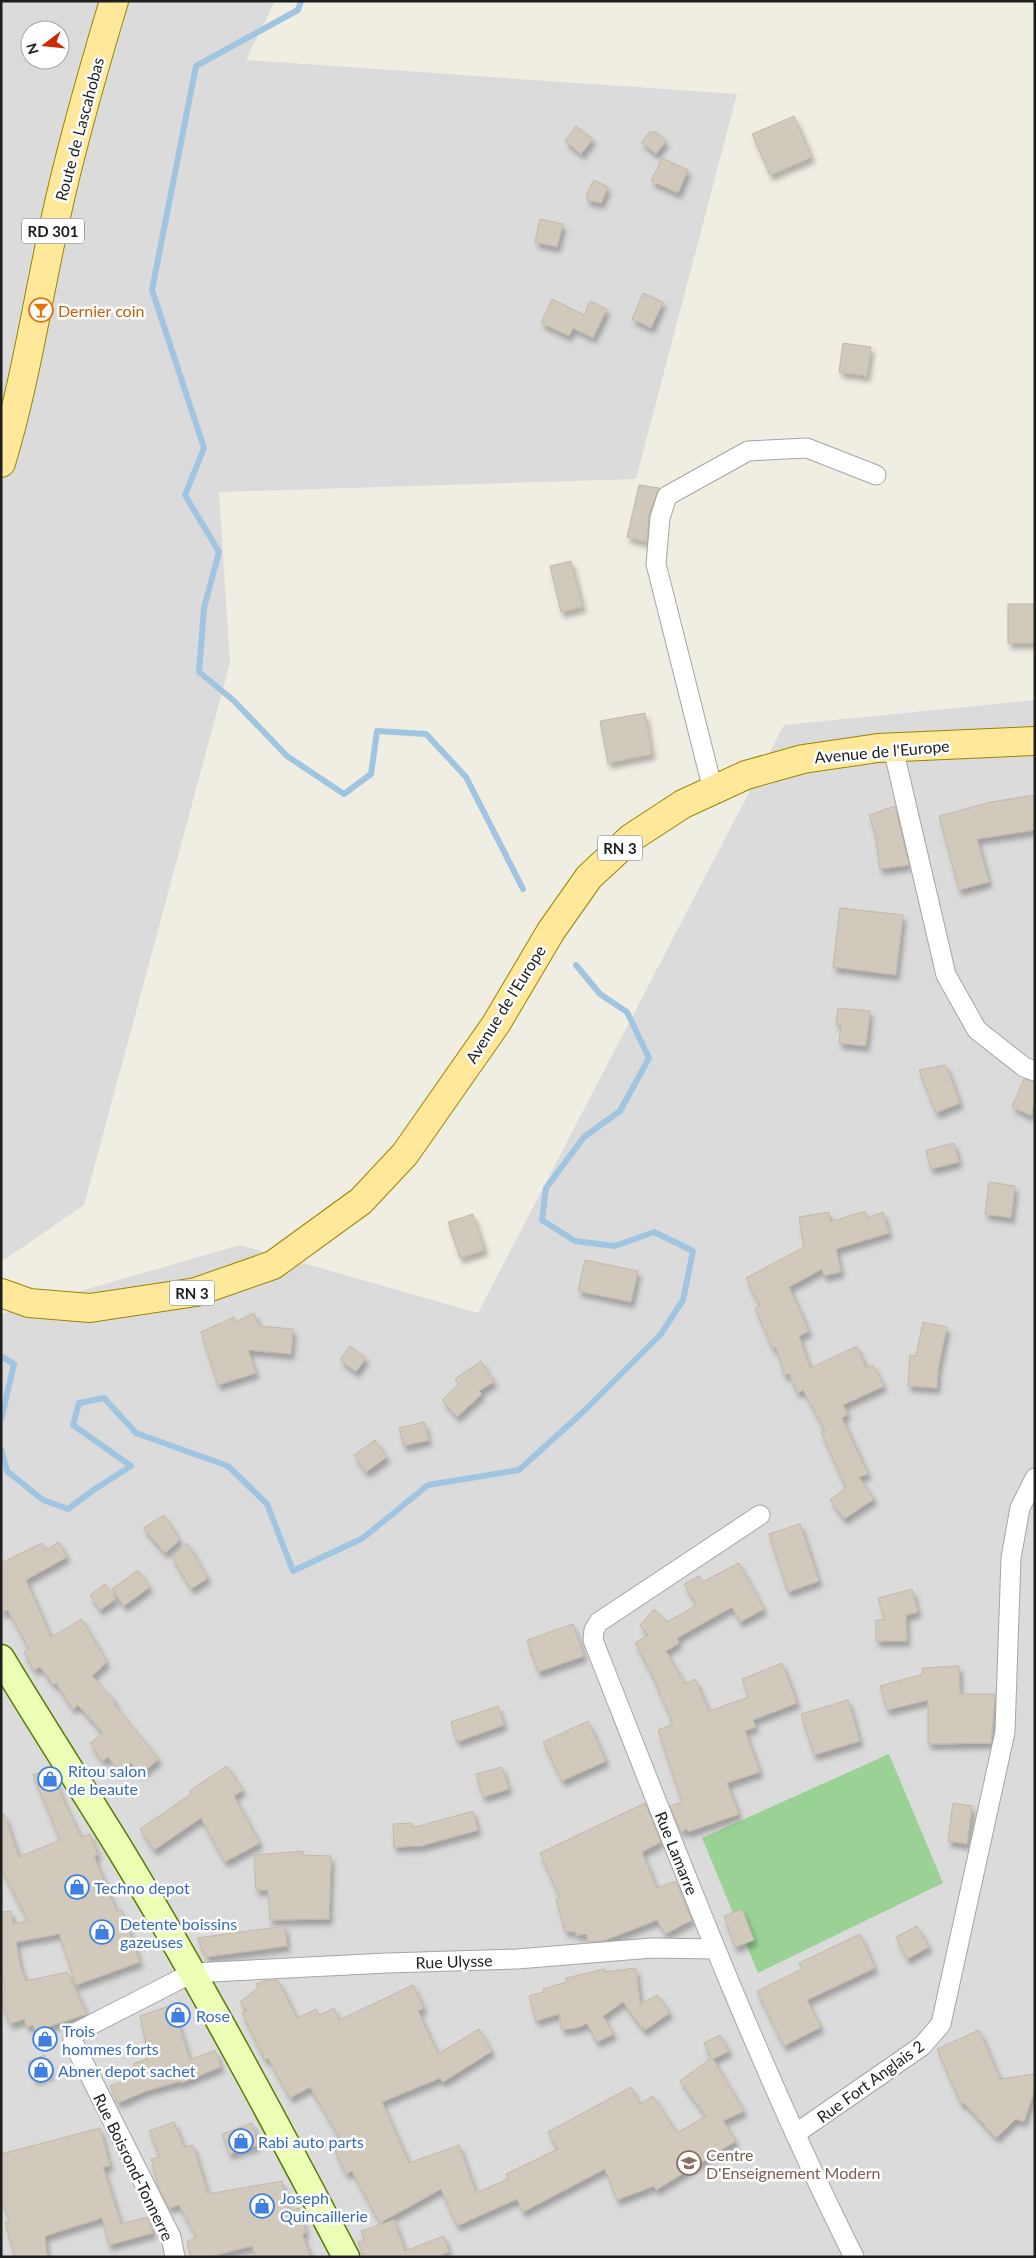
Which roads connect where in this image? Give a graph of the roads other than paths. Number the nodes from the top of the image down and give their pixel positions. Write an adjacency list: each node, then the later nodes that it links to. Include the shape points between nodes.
1 (114, 1): 2 (main road, Route de Lascahobas / RD 301, via 86,95)
2 (7, 418): 3 (main road, Route de Lascahobas / RD 301)
3 (1, 463)
4 (876, 475): 7 (street, via 807,448 748,451 667,496 660,518 656,564)
5 (1035, 741): 6 (main road, Avenue de l'Europe / RN 3)
6 (893, 748): 7 (main road, Avenue de l'Europe / RN 3, via 803,759 746,775); 8 (street, via 946,975 977,1030 1024,1067)
7 (713, 790): 9 (main road, Avenue de l'Europe / RN 3, via 683,804 631,838 589,877 551,931 496,1024 405,1154 360,1201 273,1264 196,1292 90,1308 29,1303)
8 (1035, 1071)
9 (1, 1293)
10 (1035, 1478): 15 (street, Rue Fort Anglais 2, via 1020,1508 1011,1558 1004,1732 942,2024 922,2046)
11 (760, 1515): 13 (street, Rue Lamarre, via 599,1622 594,1630 593,1640)
12 (1, 1658): 14 (main road)
13 (715, 1949): 14 (street, Rue Ulysse, via 652,1948 517,1959); 15 (street, Rue Lamarre)
14 (192, 1973): 16 (street, Rue Boisrond-Tonnerre, via 77,2032 73,2037 171,2237); 17 (main road, via 265,2102)
15 (795, 2134): 18 (street, Rue Lamarre)
16 (175, 2257)
17 (346, 2257)
18 (854, 2257)

